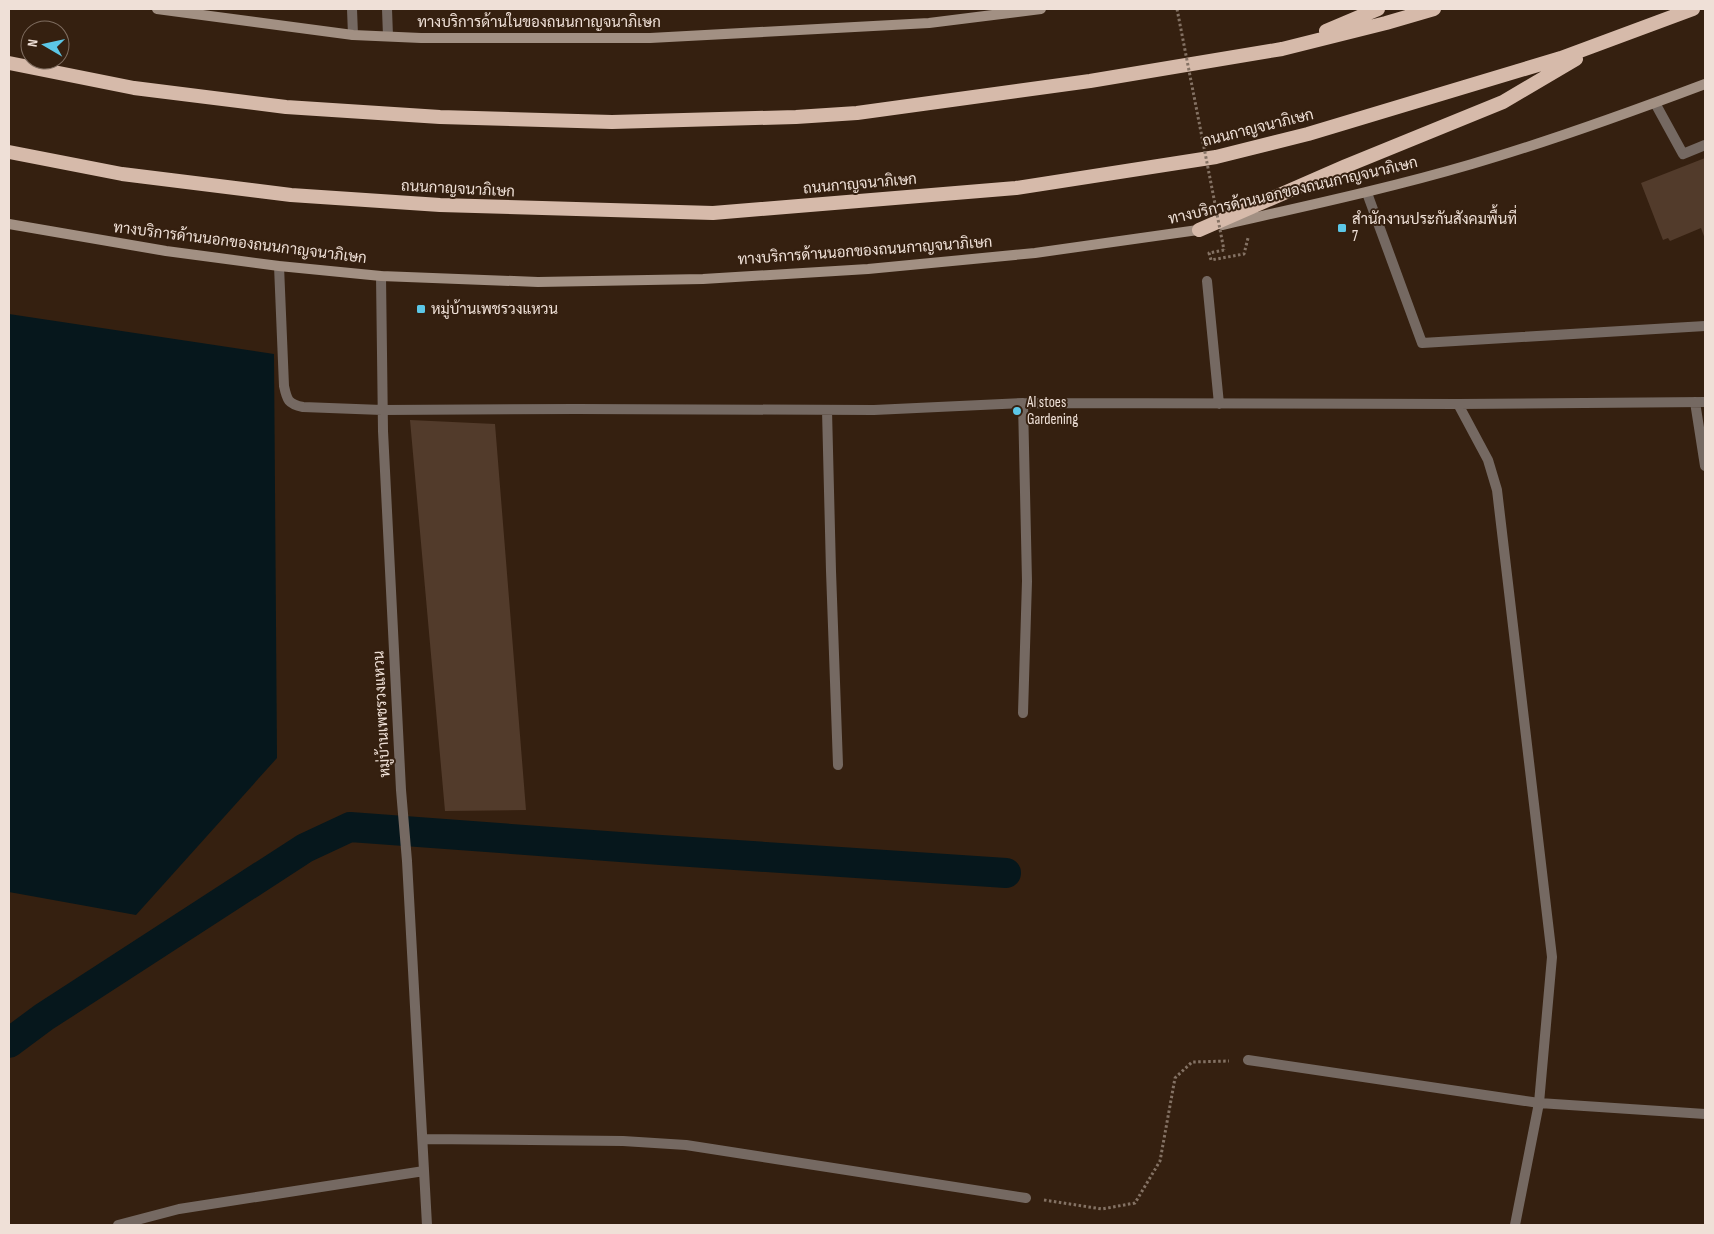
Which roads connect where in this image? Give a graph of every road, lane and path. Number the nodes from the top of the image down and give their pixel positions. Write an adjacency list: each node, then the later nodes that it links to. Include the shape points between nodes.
1 (158, 9): 9 (main road, ทางบริการด้านในของถนนกาญจนาภิเษก)
2 (352, 9): 9 (street)
3 (387, 9): 10 (street)
4 (1041, 9): 10 (main road, ทางบริการด้านในของถนนกาญจนาภิเษก, via 930,23 650,38)
5 (1177, 9): 21 (path, bridge, via 1224,250 1209,253 1210,260)
6 (1378, 9): 12 (highway)
7 (1434, 9): 12 (highway)
8 (1693, 9): 11 (highway, ถนนกาญจนาภิเษก)
9 (353, 35): 10 (main road, ทางบริการด้านในของถนนกาญจนาภิเษก)
10 (388, 36)
11 (1607, 41): 17 (highway, ถนนกาญจนาภิเษก, via 1561,58 1318,131 1216,157 1016,188 713,213 440,205 291,195 122,174); 20 (highway, via 1504,102)
12 (1282, 49): 13 (highway, via 1090,81 857,113 612,122 440,117 286,107 134,88)
13 (9, 63)
14 (1705, 84): 15 (main road, ทางบริการด้านนอกของถนนกาญจนาภิเษก)
15 (1655, 103): 16 (street, via 1683,154); 18 (main road, ทางบริการด้านนอกของถนนกาญจนาภิเษก, via 1474,164)
16 (1705, 144)
17 (9, 152)
18 (1367, 192): 20 (main road, ทางบริการด้านนอกของถนนกาญจนาภิเษก); 25 (street, via 1422,343)
19 (9, 224): 22 (main road, ทางบริการด้านนอกของถนนกาญจนาภิเษก, via 166,251)
20 (1199, 230): 23 (main road, ทางบริการด้านนอกของถนนกาญจนาภิเษก, via 1025,254 868,269 712,278 538,282)
21 (1244, 254)
22 (279, 266): 23 (main road, ทางบริการด้านนอกของถนนกาญจนาภิเษก); 30 (street, via 287,400 303,407)
23 (381, 276): 30 (street, หมู่บ้านเพชรวงแหวน)
24 (1207, 280): 28 (street)
25 (1705, 326)
26 (1700, 402): 29 (street); 32 (street)
27 (1023, 403): 28 (street); 31 (street); 33 (street, via 1027,581)
28 (1219, 404): 29 (street)
29 (1458, 404): 36 (street, via 1488,460 1497,490 1552,956)
30 (382, 410): 31 (street); 38 (street, หมู่บ้านเพชรวงแหวน)
31 (827, 410): 34 (street)
32 (1705, 466)
33 (1023, 713)
34 (838, 765)
35 (1248, 1060): 36 (street); 40 (path, via 1192,1062 1175,1078 1160,1161 1134,1203 1102,1209)
36 (1539, 1103): 37 (street); 43 (street)
37 (1705, 1114)
38 (423, 1139): 39 (street, หมู่บ้านเพชรวงแหวน); 40 (street, via 623,1141 686,1145)
39 (424, 1171): 41 (street, via 178,1209); 42 (street, หมู่บ้านเพชรวงแหวน)
40 (1026, 1198)
41 (118, 1225)
42 (427, 1225)
43 (1515, 1225)

